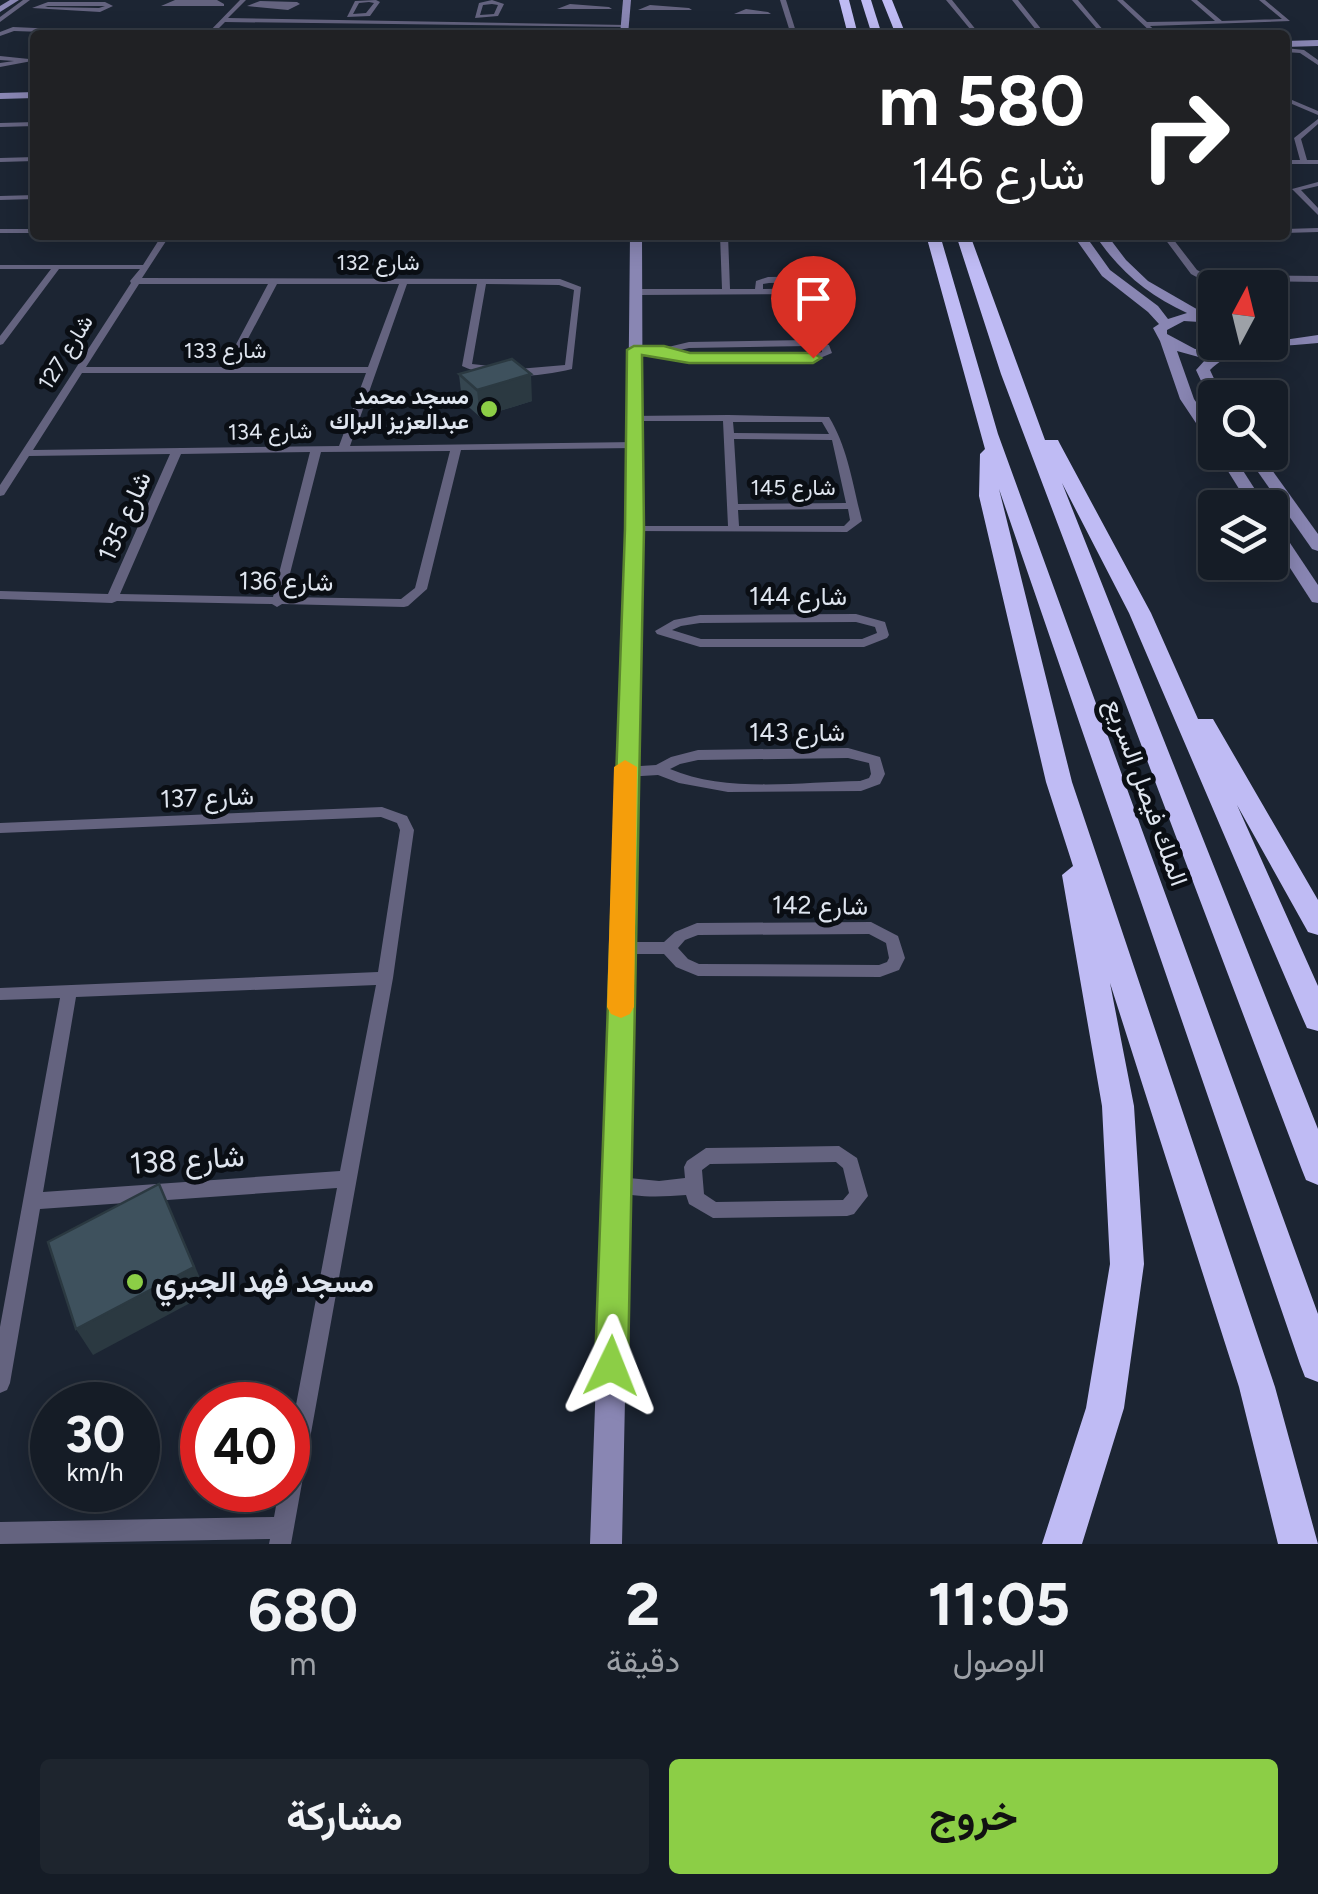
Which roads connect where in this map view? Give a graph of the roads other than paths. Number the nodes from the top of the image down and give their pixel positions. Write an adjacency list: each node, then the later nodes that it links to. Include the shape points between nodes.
1 (28, 0): 12 (street)
2 (783, 0): 20 (street)
3 (844, 0): 29 (highway)
4 (866, 0): 30 (highway)
5 (888, 0): 31 (highway)
6 (948, 0): 32 (street)
7 (1016, 0): 33 (street)
8 (1075, 0): 34 (street)
9 (1120, 0): 25 (street)
10 (1194, 0): 24 (street)
11 (1262, 0): 24 (street, via 1287,21)
12 (17, 3): 16 (street); 21 (street)
13 (244, 3): 13 (street, via 288,8 297,4 260,2); 14 (street); 22 (street)
14 (222, 5): 14 (street, via 175,2 164,6 212,8)
15 (627, 5): 17 (street); 18 (street); 27 (street)
16 (36, 6): 16 (street, via 100,10 110,6 48,4)
17 (608, 9): 17 (street, via 601,6 560,9 586,12)
18 (641, 10): 18 (street, via 682,12 689,10 650,7)
19 (768, 14): 20 (street)
20 (787, 14): 28 (street)
21 (2, 15)
22 (224, 20): 23 (street); 26 (street)
23 (355, 20): 23 (street, via 366,16 377,2 358,2 348,15); 27 (street)
24 (1221, 23): 25 (street)
25 (1144, 24): 35 (street)
26 (214, 30)
27 (624, 30)
28 (792, 30)
29 (852, 30)
30 (875, 30)
31 (898, 30)
32 (970, 30)
33 (1040, 30)
34 (1102, 30)
35 (1151, 30)
36 (1, 32): 37 (street); 38 (street)
37 (30, 32)
38 (30, 35)
39 (1318, 40): 40 (street)
40 (1290, 43)
41 (1290, 46): 42 (street)
42 (1318, 63)
43 (30, 98): 44 (street)
44 (0, 99)
45 (1290, 101): 46 (street)
46 (1318, 112)
47 (1318, 121): 53 (street, via 1298,138)
48 (0, 124): 49 (street)
49 (30, 124)
50 (30, 159): 51 (street)
51 (0, 160)
52 (1290, 162): 53 (street)
53 (1304, 162): 54 (street)
54 (1318, 162)
55 (1318, 184): 58 (street, via 1296,189)
56 (30, 197): 57 (street)
57 (0, 198)
58 (1318, 213)
59 (30, 230): 61 (street)
60 (1318, 230): 62 (street)
61 (0, 231)
62 (1290, 231)
63 (162, 240): 73 (street, شارع 127)
64 (636, 240): 80 (street)
65 (724, 240): 81 (street)
66 (934, 240): 103 (highway, الملك فيصل السريع)
67 (1083, 240): 86 (street, via 1106,273)
68 (1104, 240): 82 (street, via 1144,287)
69 (1170, 240): 74 (street, via 1194,272 1210,279)
70 (971, 241): 99 (highway, الملك فيصل السريع)
71 (0, 267): 72 (street)
72 (57, 267): 73 (street); 85 (street)
73 (143, 267): 75 (street, شارع 127)
74 (1318, 279)
75 (134, 281): 76 (street, شارع 132); 96 (street, شارع 127)
76 (274, 282): 77 (street, شارع 132); 97 (street)
77 (404, 282): 78 (street, شارع 132); 98 (street)
78 (482, 282): 78 (street, شارع 132, via 467,366 569,367 578,288 565,282)
79 (758, 291): 79 (street, via 814,291 833,291 830,279 768,280); 81 (street)
80 (638, 292): 81 (street); 93 (street)
81 (726, 292)
82 (1198, 313)
83 (1198, 318): 86 (street)
84 (0, 322): 85 (street)
85 (16, 322): 91 (street)
86 (1164, 323): 90 (street)
87 (1288, 329): 88 (street)
88 (1318, 329)
89 (1318, 339): 92 (street)
90 (1167, 341): 95 (street); 100 (street)
91 (0, 342)
92 (1288, 342)
93 (634, 350): 94 (street); 101 (street)
94 (664, 351): 94 (street, via 689,358 828,353 808,344 689,344)
95 (1198, 352)
96 (78, 370): 97 (street, شارع 133); 111 (street, شارع 127)
97 (227, 370): 98 (street, شارع 133)
98 (372, 370): 109 (street)
99 (1010, 374): 124 (highway); 138 (highway, الملك فيصل السريع)
100 (1198, 415)
101 (634, 418): 102 (street, شارع 145); 106 (street)
102 (728, 418): 104 (street, شارع 145); 105 (street, شارع 145, via 812,417 830,423)
103 (988, 434): 129 (highway, via 989,496); 143 (highway, الملك فيصل السريع)
104 (729, 436): 105 (street, شارع 145); 115 (street, شارع 145)
105 (836, 436): 114 (street, شارع 145)
106 (635, 445): 107 (street, شارع 134); 117 (street)
107 (456, 449): 109 (street, شارع 134); 123 (street, شارع 136, via 415,597 389,606)
108 (316, 450): 109 (street, شارع 134); 110 (street, شارع 134); 123 (street)
109 (343, 450)
110 (177, 452): 111 (street, شارع 134); 122 (street, شارع 135)
111 (25, 453): 113 (street, شارع 127)
112 (1264, 470): 118 (street)
113 (1, 490)
114 (852, 506): 115 (street, شارع 145); 116 (street, شارع 145, via 856,521 847,528)
115 (733, 507): 116 (street, شارع 145)
116 (734, 528): 117 (street, شارع 145)
117 (634, 529): 125 (street)
118 (1318, 546)
119 (1288, 552): 121 (street)
120 (0, 595): 122 (street, شارع 136)
121 (1318, 598)
122 (112, 599): 123 (street, شارع 136)
123 (276, 603)
124 (1140, 613): 131 (highway); 137 (highway)
125 (630, 631): 126 (street, شارع 144); 128 (street)
126 (661, 632): 126 (street, شارع 144, via 700,643 864,643 883,635 881,624 856,618 700,619)
127 (658, 770): 127 (street, شارع 143, via 706,786 861,786 878,774 875,760 848,753 698,755); 128 (street, شارع 143)
128 (625, 772): 132 (street)
129 (1059, 782): 148 (highway, via 1118,1106 1127,1264 1106,1408); 149 (highway, via 1257,1387)
130 (0, 828): 134 (street, شارع 137, via 382,812 402,820 407,830)
131 (1318, 924)
132 (622, 948): 133 (street, شارع 142); 140 (street)
133 (668, 948): 133 (street, شارع 142, via 698,970 880,971 897,958 893,940 871,928 698,930)
134 (385, 978): 135 (street); 139 (street)
135 (69, 991): 136 (street); 142 (street)
136 (0, 994)
137 (1318, 1019)
138 (1318, 1170)
139 (348, 1179): 142 (street, شارع 138); 146 (street)
140 (618, 1186): 141 (street); 147 (street)
141 (692, 1186): 141 (street, via 695,1198 714,1210 847,1208 858,1196 851,1164 839,1154 706,1156 693,1167)
142 (32, 1201): 144 (street)
143 (1318, 1364)
144 (0, 1383)
145 (0, 1533): 146 (street)
146 (281, 1536)
147 (606, 1544)
148 (1062, 1544)
149 (1298, 1544)

